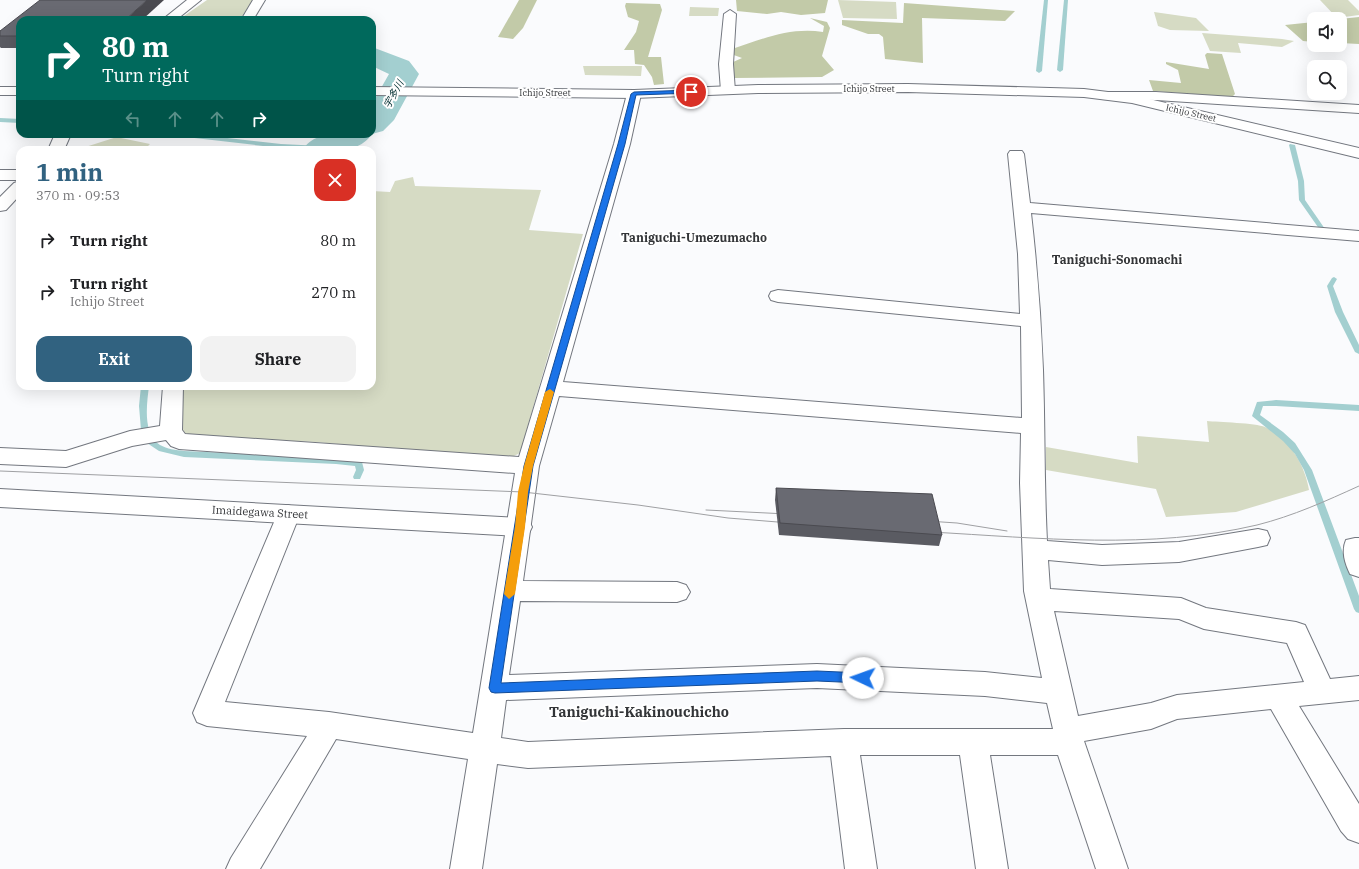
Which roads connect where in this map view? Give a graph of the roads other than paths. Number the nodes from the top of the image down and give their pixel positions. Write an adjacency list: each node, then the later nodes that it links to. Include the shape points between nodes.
1 (195, 0): 4 (street)
2 (259, 0): 5 (street)
3 (730, 14): 9 (street, via 726,64)
4 (173, 16)
5 (249, 16)
6 (0, 91): 7 (street)
7 (16, 91)
8 (379, 91): 10 (street, Ichijo Street)
9 (728, 91): 10 (street, Ichijo Street); 11 (street, Ichijo Street, via 915,88)
10 (634, 94): 24 (street, via 622,144)
11 (1106, 96): 12 (street, via 1156,96); 13 (street, Ichijo Street, via 1132,99)
12 (1359, 109)
13 (1359, 153)
14 (1016, 154): 20 (street)
15 (0, 175): 16 (street)
16 (16, 175)
17 (16, 190): 18 (street)
18 (0, 206): 19 (street)
19 (16, 207)
20 (1021, 207): 21 (street); 23 (street, via 1027,254)
21 (1359, 236)
22 (778, 296): 23 (street)
23 (1030, 321): 26 (street, via 1033,371)
24 (551, 388): 26 (street); 29 (street)
25 (172, 390): 27 (street)
26 (1032, 426): 35 (street)
27 (163, 433): 28 (street, via 130,439 66,459); 29 (street, via 179,441)
28 (0, 456)
29 (528, 466): 32 (street)
30 (0, 498): 31 (street, Imaidegawa Street)
31 (288, 514): 32 (street, Imaidegawa Street); 45 (street, via 207,714)
32 (520, 527): 37 (street)
33 (1258, 538): 35 (street, via 1179,552 1102,555)
34 (1359, 547): 36 (street, via 1355,547)
35 (1034, 549): 39 (street)
36 (1359, 567)
37 (510, 591): 38 (street); 40 (street)
38 (677, 592)
39 (1038, 599): 42 (street); 43 (street, via 1181,609 1204,618 1296,633)
40 (495, 688): 42 (street, via 817,676 985,684); 49 (street)
41 (1359, 688): 43 (street)
42 (1058, 692): 46 (street)
43 (1322, 692): 44 (street)
44 (1278, 696): 46 (street, via 1177,707); 50 (street, via 1352,821)
45 (329, 725): 49 (street); 51 (street)
46 (1068, 737): 48 (street); 55 (street)
47 (844, 742): 48 (street); 49 (street, via 528,755); 53 (street)
48 (973, 742): 54 (street)
49 (485, 749): 52 (street)
50 (1359, 828)
51 (242, 869)
52 (466, 869)
53 (861, 869)
54 (992, 869)
55 (1112, 869)

